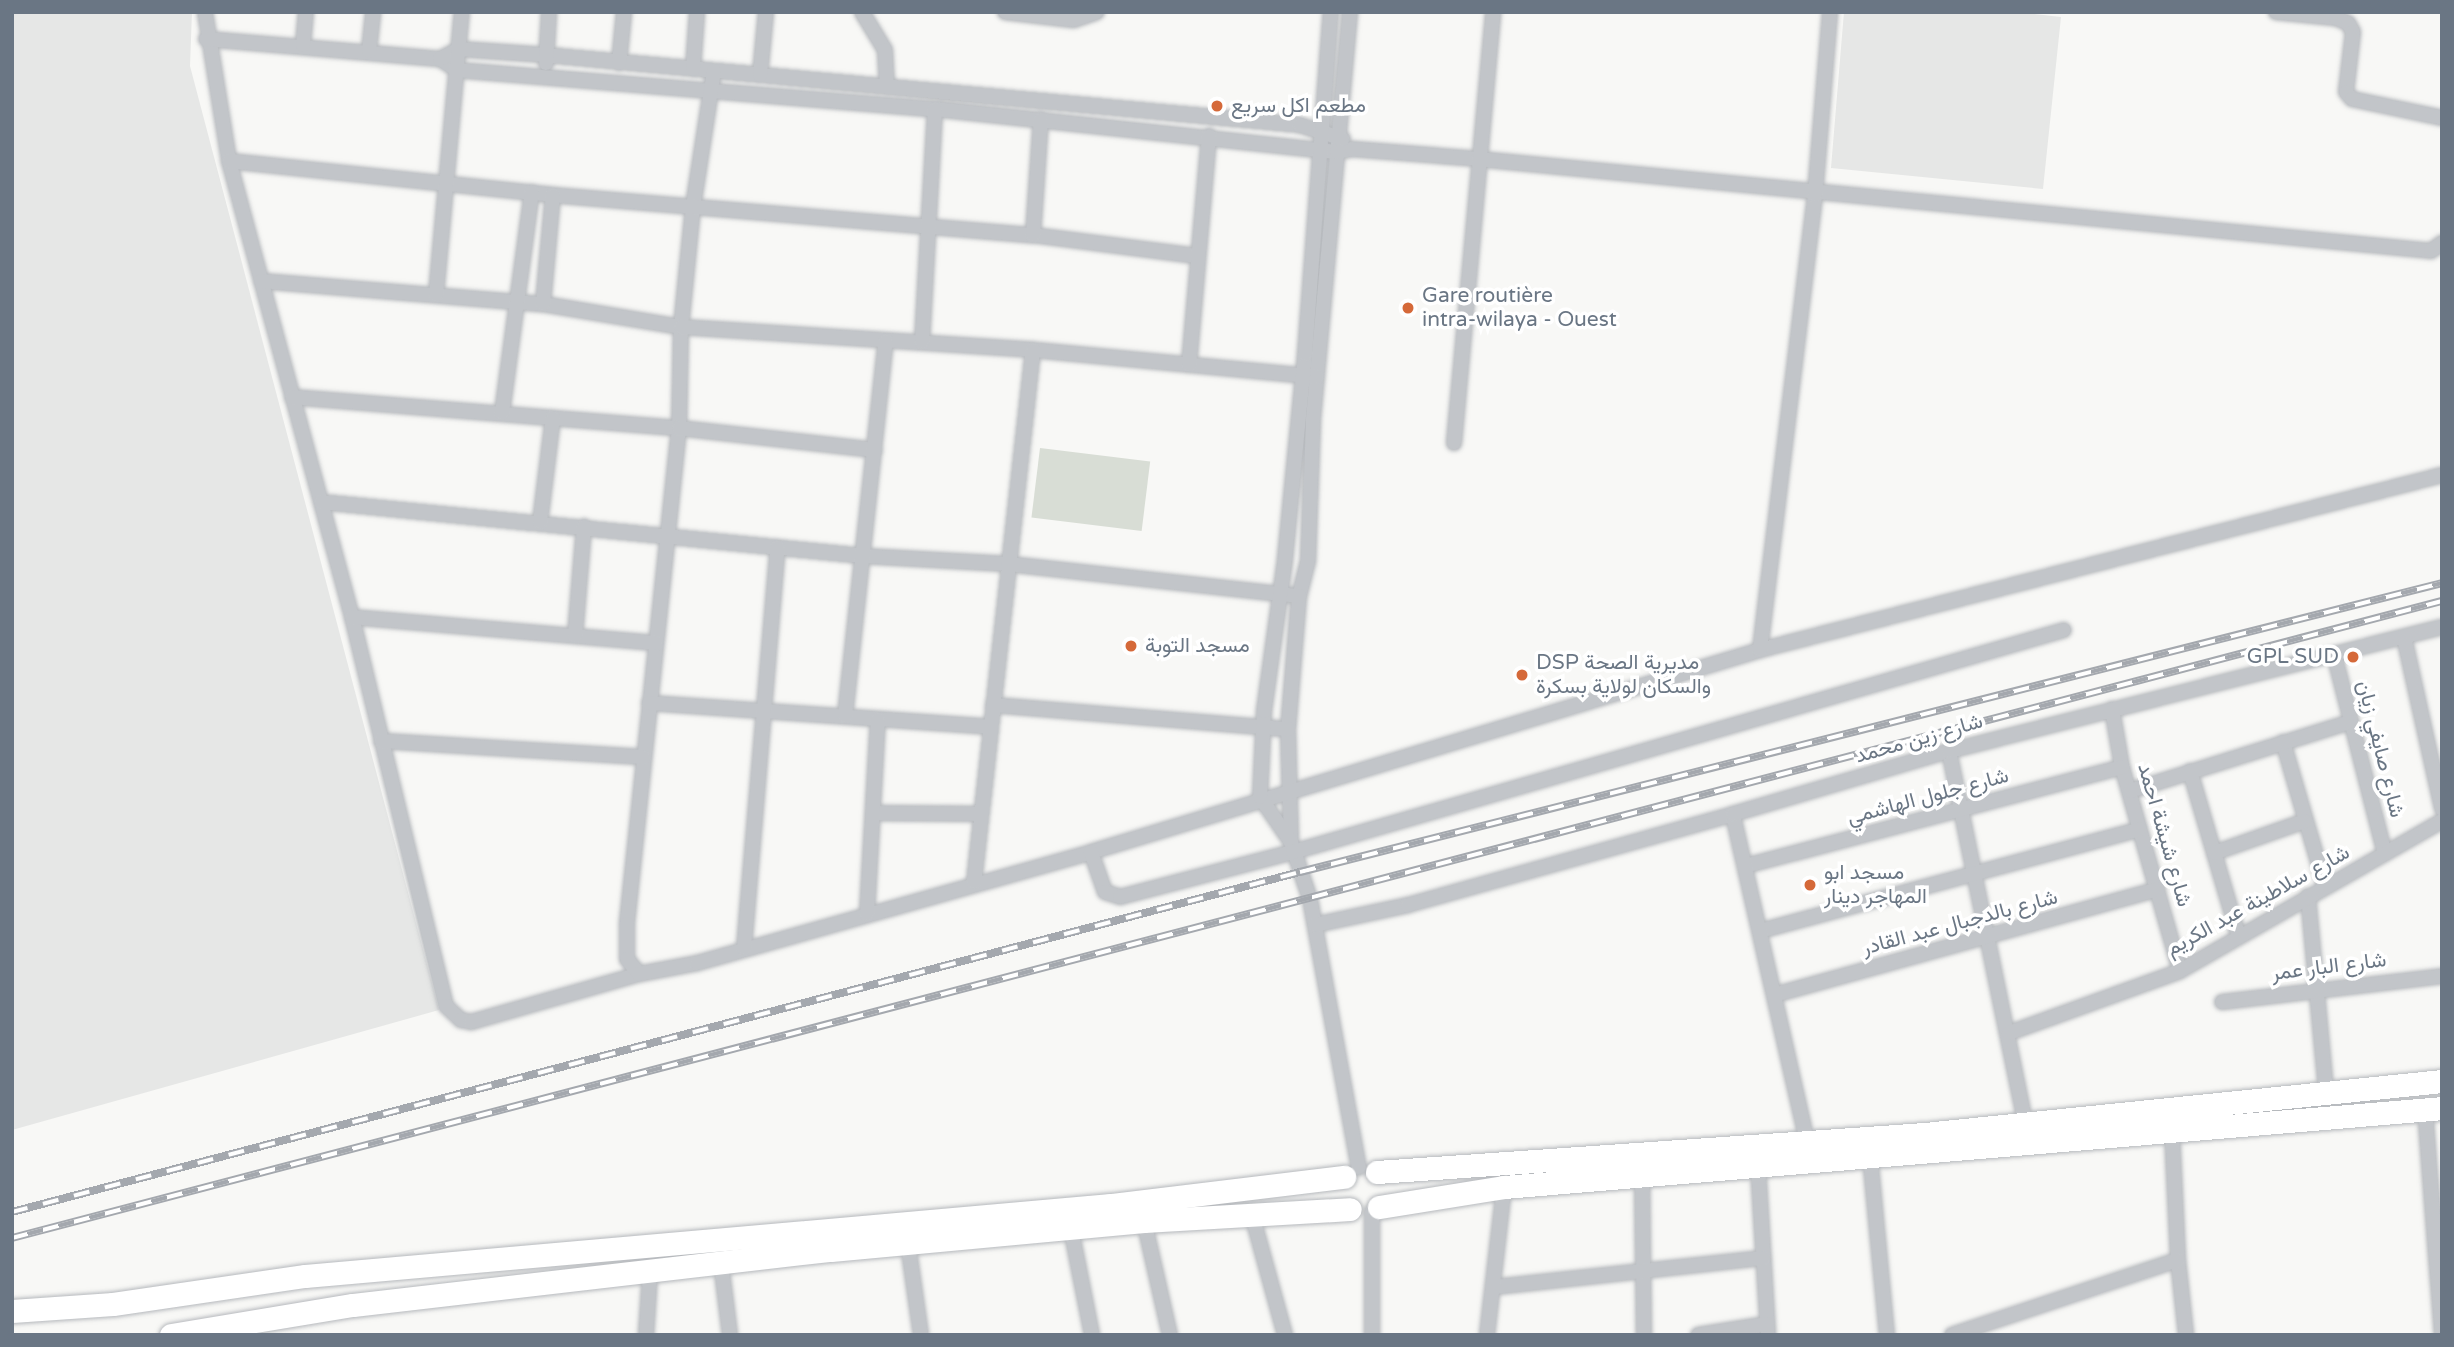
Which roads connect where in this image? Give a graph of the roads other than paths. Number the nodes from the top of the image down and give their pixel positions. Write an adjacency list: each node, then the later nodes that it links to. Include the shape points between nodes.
1 (205, 12): 17 (street)
2 (306, 12): 18 (street)
3 (373, 12): 20 (street)
4 (462, 12): 19 (street)
5 (549, 12): 21 (street)
6 (624, 12): 23 (street)
7 (697, 12): 24 (street)
8 (766, 12): 28 (street)
9 (862, 12): 29 (street, via 882,43)
10 (1005, 12): 11 (street, via 1074,20)
11 (1097, 12)
12 (1331, 12): 34 (street)
13 (1350, 12): 35 (street)
14 (1493, 12): 39 (street)
15 (1830, 12): 44 (street)
16 (2276, 12): 32 (street, via 2348,23 2353,32 2346,92 2352,99)
17 (206, 39): 18 (street); 40 (street)
18 (303, 45): 20 (street)
19 (459, 49): 21 (street); 22 (street); 25 (street)
20 (369, 51): 22 (street)
21 (546, 55): 23 (street); 27 (street)
22 (440, 59): 25 (street)
23 (619, 63): 24 (street)
24 (693, 69): 26 (street)
25 (457, 70): 27 (street); 41 (street)
26 (714, 71): 28 (street); 30 (street)
27 (546, 75): 30 (street)
28 (760, 75): 29 (street)
29 (887, 85): 34 (street)
30 (712, 89): 31 (street); 45 (street)
31 (936, 108): 33 (street); 46 (street)
32 (2442, 118)
33 (1041, 119): 36 (street); 47 (street)
34 (1319, 128): 35 (street); 37 (street)
35 (1339, 134): 38 (street)
36 (1209, 136): 37 (street); 49 (street)
37 (1318, 149): 38 (street); 59 (street)
38 (1345, 151): 39 (street); 59 (street)
39 (1478, 159): 44 (street); 64 (street)
40 (229, 161): 41 (street); 50 (street)
41 (447, 183): 42 (street); 51 (street)
42 (532, 192): 43 (street); 52 (street)
43 (553, 195): 45 (street); 53 (street)
44 (1815, 195): 48 (street, via 2431,251); 82 (street)
45 (693, 207): 46 (street); 54 (street)
46 (926, 225): 47 (street); 56 (street)
47 (1033, 235): 49 (street)
48 (2442, 243)
49 (1196, 256): 58 (street)
50 (261, 281): 51 (street); 60 (street)
51 (436, 295): 52 (street)
52 (518, 302): 53 (street); 61 (street)
53 (543, 304): 54 (street)
54 (681, 327): 55 (street); 63 (street)
55 (886, 341): 56 (street); 65 (street)
56 (922, 342): 57 (street)
57 (1033, 350): 58 (street); 73 (street)
58 (1189, 365): 59 (street)
59 (1310, 377): 74 (street); 75 (street, via 1308,561)
60 (292, 397): 61 (street); 67 (street)
61 (502, 413): 62 (street)
62 (553, 418): 63 (street); 68 (street)
63 (679, 428): 65 (street); 70 (street)
64 (1454, 443)
65 (875, 450): 72 (street)
66 (2442, 475): 82 (street)
67 (321, 502): 68 (street); 76 (street)
68 (540, 522): 69 (street)
69 (584, 526): 70 (street); 79 (street)
70 (667, 534): 71 (street); 81 (street)
71 (778, 547): 72 (street); 87 (street)
72 (863, 556): 73 (street); 88 (street)
73 (1008, 564): 74 (street); 85 (street)
74 (1279, 596): 75 (street); 91 (street)
75 (1299, 596): 93 (street)
76 (352, 617): 79 (street); 94 (street)
77 (2442, 627): 80 (street, شارع زين محمد)
78 (2064, 630): 111 (street)
79 (575, 636): 81 (street)
80 (2403, 636): 83 (street, شارع زين محمد); 103 (street)
81 (656, 643): 84 (street)
82 (1760, 650): 100 (street)
83 (2334, 654): 86 (street, شارع زين محمد); 90 (street, شارع صايفي زيان)
84 (649, 703): 87 (street); 97 (street)
85 (993, 705): 91 (street); 92 (street)
86 (2112, 709): 96 (street, شارع زين محمد); 98 (street, شارع شيشة احمد)
87 (765, 713): 88 (street); 126 (street)
88 (845, 716): 89 (street)
89 (878, 719): 92 (street); 105 (street)
90 (2350, 722): 95 (street); 114 (street, شارع صايفي زيان)
91 (1264, 724): 93 (street); 102 (street)
92 (990, 727): 106 (street)
93 (1288, 729): 100 (street)
94 (381, 741): 97 (street); 128 (street, via 442,994 452,1014 471,1022 505,1015)
95 (2283, 742): 99 (street); 108 (street)
96 (1950, 751): 104 (street); 107 (street, شارع زين محمد)
97 (644, 757): 128 (street, via 627,924 627,959)
98 (2122, 767): 101 (street, شارع شيشة احمد); 104 (street, شارع جلول الهاشمي)
99 (2190, 771): 101 (street); 113 (street)
100 (1292, 791): 102 (street); 111 (street)
101 (2130, 791): 110 (street, شارع شيشة احمد)
102 (1260, 797): 111 (street); 112 (street)
103 (2442, 809)
104 (1963, 810): 115 (street, شارع جلول الهاشمي); 116 (street)
105 (874, 813): 106 (street); 121 (street)
106 (981, 814): 117 (street)
107 (1733, 814): 115 (street); 122 (street, شارع زين محمد, via 1408,905)
108 (2305, 821): 113 (street); 118 (street)
109 (2442, 821): 114 (street, شارع سلاطينة عبد الكريم)
110 (2140, 829): 116 (street); 119 (street, شارع شيشة احمد)
111 (1292, 847): 112 (street, via 1120,897 1105,892); 122 (street)
112 (1091, 852): 117 (street)
113 (2214, 853): 124 (street)
114 (2385, 855): 118 (street, شارع سلاطينة عبد الكريم)
115 (1745, 866): 123 (street)
116 (1972, 875): 123 (street); 125 (street)
117 (974, 882): 121 (street)
118 (2325, 886): 120 (street, شارع سلاطينة عبد الكريم)
119 (2158, 889): 125 (street, شارع بالدجبال عبد القادر); 127 (street, شارع شيشة احمد)
120 (2308, 896): 124 (street, شارع سلاطينة عبد الكريم); 130 (street)
121 (867, 914): 126 (street)
122 (1315, 925): 142 (street)
123 (1760, 931): 131 (street)
124 (2239, 937): 127 (street, شارع سلاطينة عبد الكريم)
125 (1986, 939): 131 (street, شارع بالدجبال عبد القادر); 133 (street)
126 (744, 948): 128 (street)
127 (2180, 971): 133 (street, شارع سلاطينة عبد الكريم)
128 (639, 974)
129 (2442, 976): 130 (street, شارع البار عمر)
130 (2319, 988): 132 (street, شارع البار عمر); 135 (street)
131 (1774, 995): 139 (street)
132 (2222, 1002)
133 (2009, 1033): 137 (street)
134 (2442, 1081): 135 (main road)
135 (2326, 1091): 137 (main road)
136 (2433, 1108): 138 (main road); 146 (street)
137 (2026, 1125): 139 (main road)
138 (2172, 1131): 140 (main road); 152 (street)
139 (1807, 1141): 142 (main road)
140 (1870, 1156): 141 (main road); 171 (street)
141 (1758, 1165): 143 (main road); 151 (street)
142 (1360, 1172): 145 (main road, via 1386,1193); 145 (main road, via 1341,1198); 158 (main road, via 1111,1205 305,1276 113,1304)
143 (1642, 1175): 144 (main road); 155 (street)
144 (1504, 1187): 145 (main road); 157 (street)
145 (1367, 1209): 147 (main road); 167 (street)
146 (2438, 1209): 156 (street)
147 (1252, 1215): 148 (main road); 166 (street)
148 (1144, 1221): 149 (main road); 165 (street)
149 (1071, 1229): 150 (main road); 164 (street)
150 (908, 1244): 153 (main road); 163 (street)
151 (1763, 1258): 155 (street); 159 (street)
152 (2178, 1260): 172 (street); 173 (street)
153 (721, 1263): 154 (main road); 162 (street)
154 (650, 1273): 160 (main road, via 353,1305); 161 (street)
155 (1643, 1273): 157 (street); 169 (street)
156 (2440, 1281): 174 (street)
157 (1495, 1287): 168 (street)
158 (12, 1311)
159 (1768, 1330): 170 (street)
160 (171, 1335)
161 (646, 1335)
162 (730, 1335)
163 (921, 1335)
164 (1092, 1335)
165 (1170, 1335)
166 (1285, 1335)
167 (1371, 1335)
168 (1487, 1335)
169 (1644, 1335)
170 (1698, 1335)
171 (1887, 1335)
172 (1952, 1335)
173 (2186, 1335)
174 (2442, 1335)

